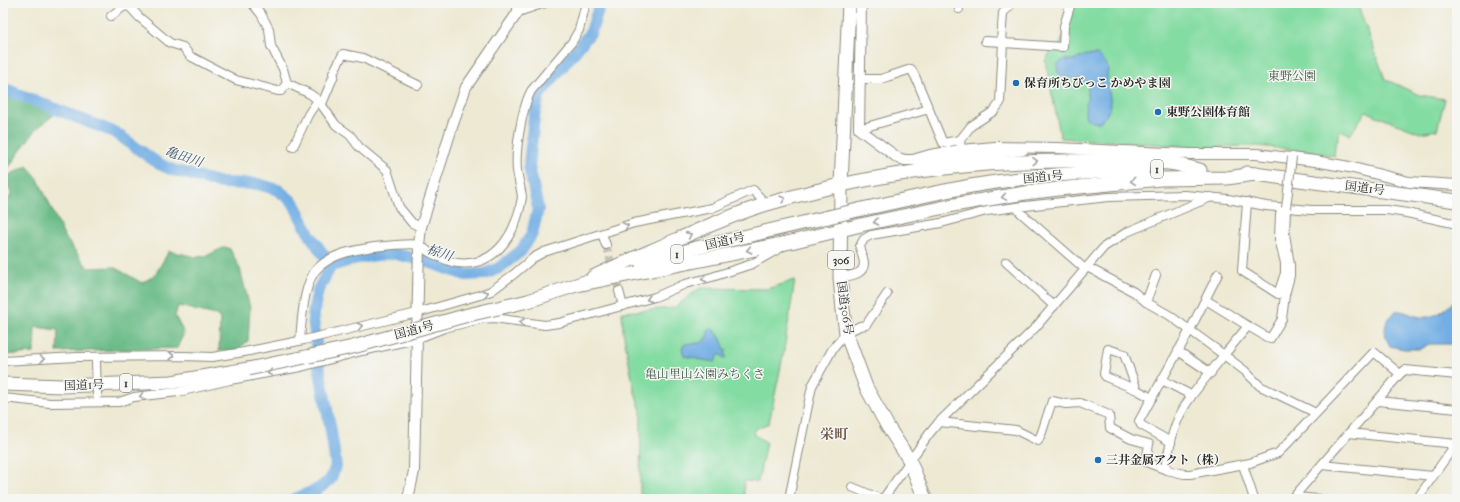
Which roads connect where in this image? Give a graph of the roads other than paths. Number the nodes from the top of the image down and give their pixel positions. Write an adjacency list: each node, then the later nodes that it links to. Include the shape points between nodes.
1 (252, 3): 13 (street, via 269,29 271,46)
2 (545, 3): 8 (street)
3 (586, 3): 38 (street, via 579,30 572,42 527,99 520,132 517,169 522,202 514,228 504,244 483,259 458,263)
4 (849, 3): 25 (highway, 国道306号 / 306)
5 (861, 3): 12 (street)
6 (1012, 3): 11 (street, via 1004,13)
7 (1071, 3): 11 (street, via 1064,26 1063,47)
8 (518, 8): 34 (street, via 466,87)
9 (111, 16): 13 (street, via 123,7 129,6 170,43 183,48 190,56 223,74 278,91)
10 (985, 41): 11 (street)
11 (1002, 42): 18 (street, via 1000,103 994,111 971,126)
12 (859, 79): 16 (street, via 881,78 911,69); 17 (street)
13 (287, 83): 15 (street)
14 (418, 85): 15 (street, via 363,58 343,54)
15 (320, 102): 19 (street, via 308,115); 34 (street, via 336,125 388,170 399,207 412,223)
16 (929, 109): 17 (street); 18 (street, via 943,143)
17 (859, 130): 18 (street, via 898,158 905,160 914,160)
18 (961, 145): 20 (street)
19 (293, 147)
20 (1057, 148): 21 (street); 23 (street, via 949,160 924,165)
21 (1292, 157): 26 (street, via 1349,167 1409,182); 32 (street, bridge)
22 (1200, 170): 23 (highway, one-way to 22, via 988,164 1081,160 1170,163); 24 (highway, 国道1号 / 1); 45 (highway, 国道1号 / 1, bridge, via 1118,171 1029,178 970,186 696,248)
23 (903, 174): 25 (highway)
24 (1255, 174): 28 (highway, 国道1号 / 1); 35 (highway, one-way to 35, via 1227,178 1161,179 1058,188 959,204)
25 (841, 185): 30 (highway, one-way to 25); 35 (highway, 国道306号 / 306)
26 (1457, 185)
27 (1212, 197): 29 (street); 31 (street, via 1109,197); 41 (street, via 1127,232 1104,247)
28 (1457, 201)
29 (1247, 202): 32 (street); 32 (street, via 1242,271 1278,294 1285,273 1279,239)
30 (766, 204): 36 (street, one-way to 30, via 634,223 712,208 753,190); 45 (highway, one-way to 30)
31 (1016, 207): 41 (street); 44 (street, via 871,235 864,239 860,246 864,259 862,270 856,275)
32 (1283, 211): 33 (street, via 1387,210); 53 (street, via 1290,276 1282,319 1270,339)
33 (1457, 224)
34 (422, 227): 38 (street)
35 (841, 230): 37 (highway); 44 (highway, 国道306号 / 306)
36 (602, 234): 39 (street); 52 (street, one-way to 36, via 491,291 544,252)
37 (791, 242): 45 (highway, one-way to 45); 50 (street, one-way to 50, via 752,264)
38 (418, 245): 52 (street); 57 (street, via 350,251 319,266 307,286)
39 (606, 245)
40 (1006, 262): 51 (street)
41 (1086, 268): 49 (street, via 1134,292); 51 (street)
42 (1218, 274): 48 (street)
43 (1156, 275): 49 (street)
44 (840, 277): 55 (highway, 国道306号 / 306)
45 (577, 285): 66 (highway, 国道1号 / 1, bridge, via 528,301 353,347 248,369 172,382 63,386)
46 (619, 292): 50 (street)
47 (887, 294): 55 (street, via 866,325)
48 (1206, 300): 53 (street); 54 (street)
49 (1146, 302): 54 (street)
50 (623, 306): 56 (street, one-way to 56, via 545,325 494,318 481,319 444,328)
51 (1054, 306): 75 (street)
52 (417, 313): 56 (street); 57 (street, one-way to 52)
53 (1248, 326): 59 (street)
54 (1190, 330): 58 (street); 59 (street)
55 (846, 333): 79 (highway, 国道306号 / 306, via 866,387); 87 (street, via 832,350 812,386)
56 (416, 339): 71 (street, one-way to 71, via 178,392 134,397 118,402); 86 (street, via 414,471)
57 (302, 340): 60 (street, one-way to 57, via 212,357)
58 (1178, 350): 62 (street); 65 (street)
59 (1224, 355): 62 (street); 74 (street, via 1260,386)
60 (96, 360): 61 (street, one-way to 60); 71 (street, bridge)
61 (3, 361)
62 (1211, 373): 68 (street)
63 (1400, 374): 64 (street, via 1406,370); 72 (street); 74 (street, via 1374,352)
64 (1457, 375)
65 (1162, 380): 68 (street); 70 (street)
66 (3, 384)
67 (1137, 390): 67 (street, via 1106,377 1104,374 1108,349 1124,354); 70 (street)
68 (1191, 396): 77 (street, via 1173,428)
69 (3, 398): 71 (street, via 50,403)
70 (1152, 398): 77 (street, via 1139,421 1141,425)
71 (97, 399)
72 (1378, 401): 73 (street); 76 (street)
73 (1457, 409)
74 (1316, 413): 80 (street, via 1278,453)
75 (939, 422): 79 (street); 82 (street, via 1016,430 1038,441 1052,401 1080,403 1109,415 1110,428 1131,439 1149,444 1146,462)
76 (1349, 433): 78 (street); 81 (street)
77 (1171, 442): 82 (street, via 1166,462)
78 (1456, 443): 83 (street)
79 (910, 461): 88 (street); 89 (highway, 国道306号 / 306)
80 (1243, 465): 82 (street, via 1190,474); 90 (street)
81 (1322, 465): 83 (street); 85 (street)
82 (1167, 470)
83 (1433, 476): 92 (street)
84 (852, 487): 88 (street)
85 (1293, 498): 91 (street)
86 (408, 499)
87 (789, 499)
88 (882, 499)
89 (924, 499)
90 (1254, 499)
91 (1319, 499)
92 (1418, 499)

